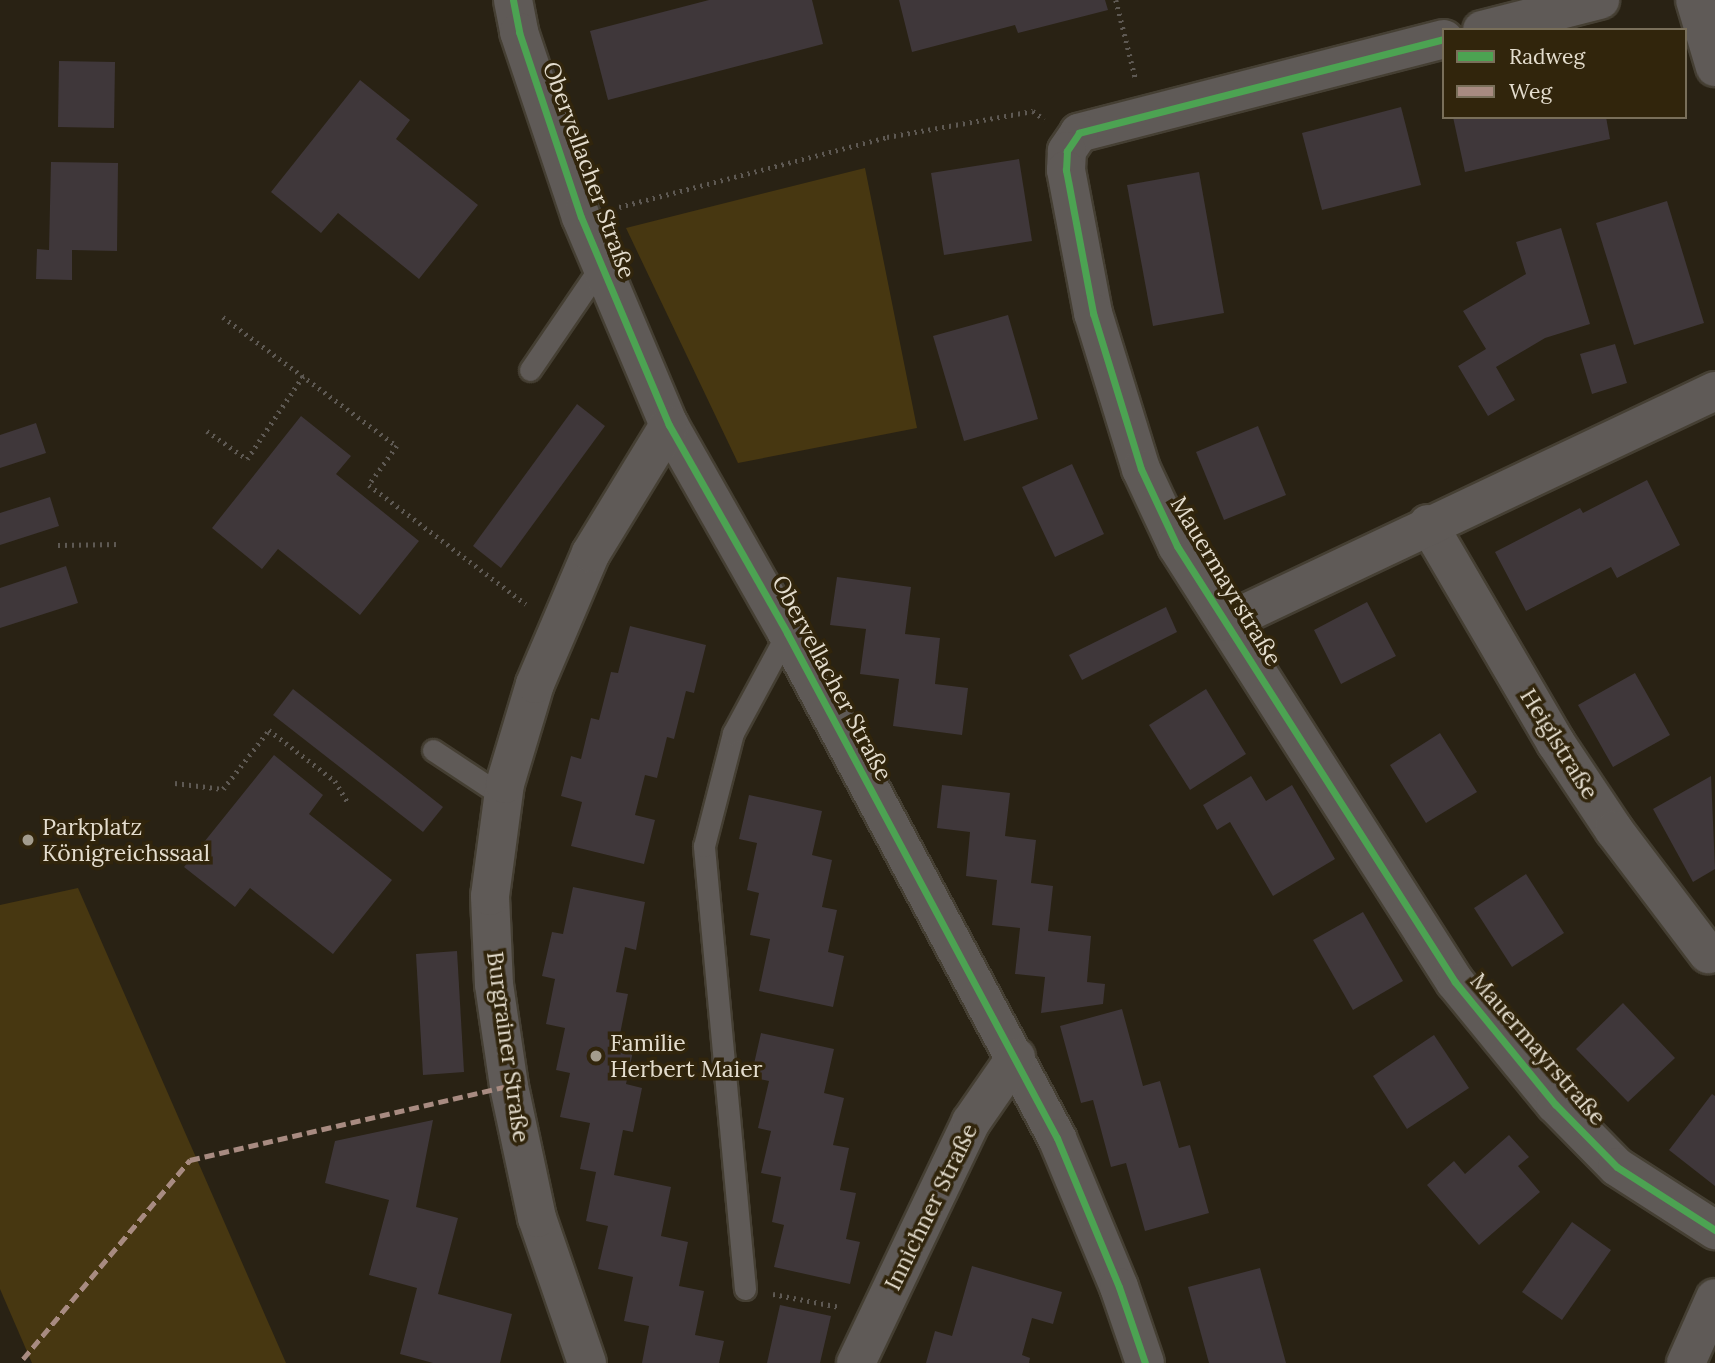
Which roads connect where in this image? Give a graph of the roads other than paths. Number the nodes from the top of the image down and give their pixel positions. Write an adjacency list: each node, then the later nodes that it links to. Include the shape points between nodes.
1 (513, 0): 7 (street, Obervellacher Straße, via 519,32)
2 (1600, 0): 4 (street)
3 (1695, 0): 6 (street)
4 (1490, 28)
5 (1442, 40): 12 (street, Mauermayrstraße, via 1145,114 1093,128 1072,139 1066,170 1069,198 1120,411 1177,546)
6 (1715, 67)
7 (601, 266): 8 (lane); 10 (street, Obervellacher Straße)
8 (530, 370)
9 (1715, 391): 11 (street)
10 (669, 425): 13 (street, Obervellacher Straße); 15 (street, Burgrainer Straße, via 591,553 556,627)
11 (1428, 524): 12 (street); 16 (street, Heiglstraße, via 1556,743 1614,830)
12 (1227, 622): 18 (street, Mauermayrstraße, via 1455,982 1555,1104 1617,1167)
13 (787, 633): 17 (street, Obervellacher Straße); 19 (lane, Obervellacher Straße, via 733,733 704,846)
14 (433, 750): 15 (lane)
15 (504, 797): 21 (street, Burgrainer Straße, via 490,896 502,1035 537,1218)
16 (1708, 954)
17 (1016, 1057): 22 (street, Innichner Straße, via 971,1122); 23 (street, Obervellacher Straße, via 1057,1138 1119,1287)
18 (1715, 1230)
19 (745, 1289)
20 (1715, 1298): 24 (street)
21 (587, 1363)
22 (856, 1363)
23 (1144, 1363)
24 (1686, 1363)

